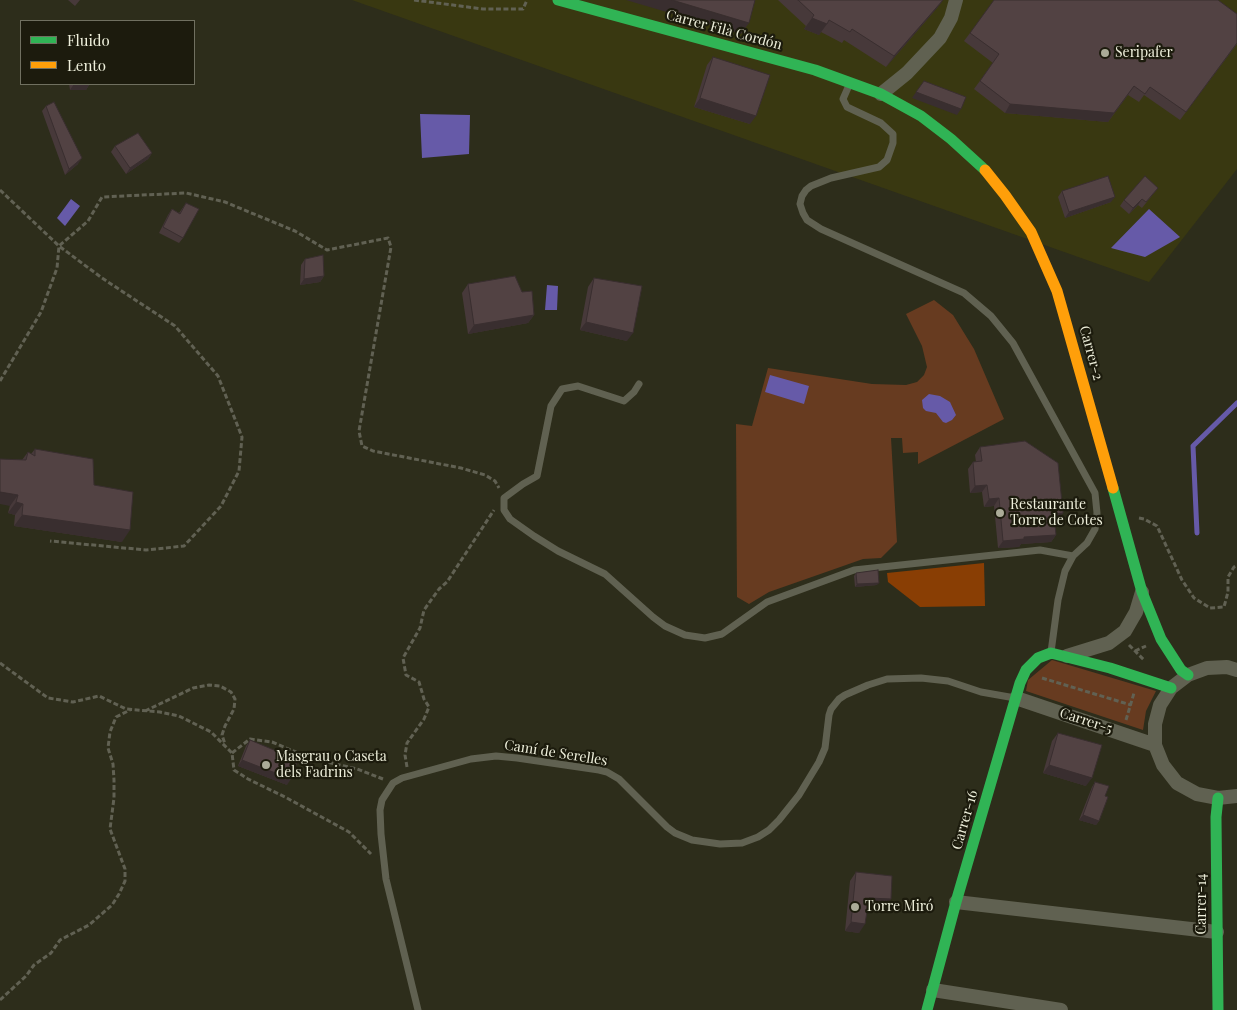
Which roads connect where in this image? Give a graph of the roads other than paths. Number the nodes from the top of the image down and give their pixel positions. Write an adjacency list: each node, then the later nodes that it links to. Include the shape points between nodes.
1 (558, 0): 3 (street, Carrer Filà Cordón)
2 (956, 0): 4 (street, via 940,38 907,73)
3 (850, 82): 4 (street, Carrer Filà Cordón); 6 (lane, via 843,99 848,107 881,123 893,134 888,160 879,167 831,178 812,186 802,196 803,213 807,220 821,229 964,293 1001,327 1013,343 1094,493 1095,529 1087,543)
4 (881, 94): 7 (street, Carrer-2, via 921,116 951,139 982,168 1031,232 1065,316)
5 (639, 384): 6 (lane, via 624,401 578,386 562,388 551,406 537,476 504,498 504,510 510,519 558,551 605,574 665,626 685,635 705,638 722,634 767,602 854,570 1040,550)
6 (1073, 556): 8 (lane, via 1060,587)
7 (1142, 592): 9 (street, via 1125,631 1109,643); 11 (street, Carrer-2, via 1161,639 1181,670)
8 (1051, 653): 9 (street); 13 (street, Carrer-16, via 1034,661 1025,672)
9 (1067, 656): 12 (street)
10 (1237, 670): 11 (street, via 1207,668)
11 (1188, 675): 12 (street)
12 (1171, 688): 14 (street, via 1160,705 1155,724)
13 (1016, 698): 14 (street, Carrer-5); 17 (street, Carrer-16); 20 (lane, Camí de Serelles, via 981,692 948,681 921,678 887,679 845,695 831,709 826,748 799,795 769,830 742,843 692,840 675,833 619,780 599,770 496,756 409,775 386,792 380,810 386,879)
14 (1155, 745): 16 (street, via 1163,765 1177,783 1197,794)
15 (1237, 796): 16 (street)
16 (1218, 798): 18 (street, Carrer-14)
17 (956, 902): 18 (street); 19 (street, Carrer-16)
18 (1217, 932): 23 (street, Carrer-14)
19 (932, 990): 21 (street, Carrer-16); 22 (street)
20 (418, 1010)
21 (927, 1010)
22 (1062, 1010)
23 (1218, 1010)

